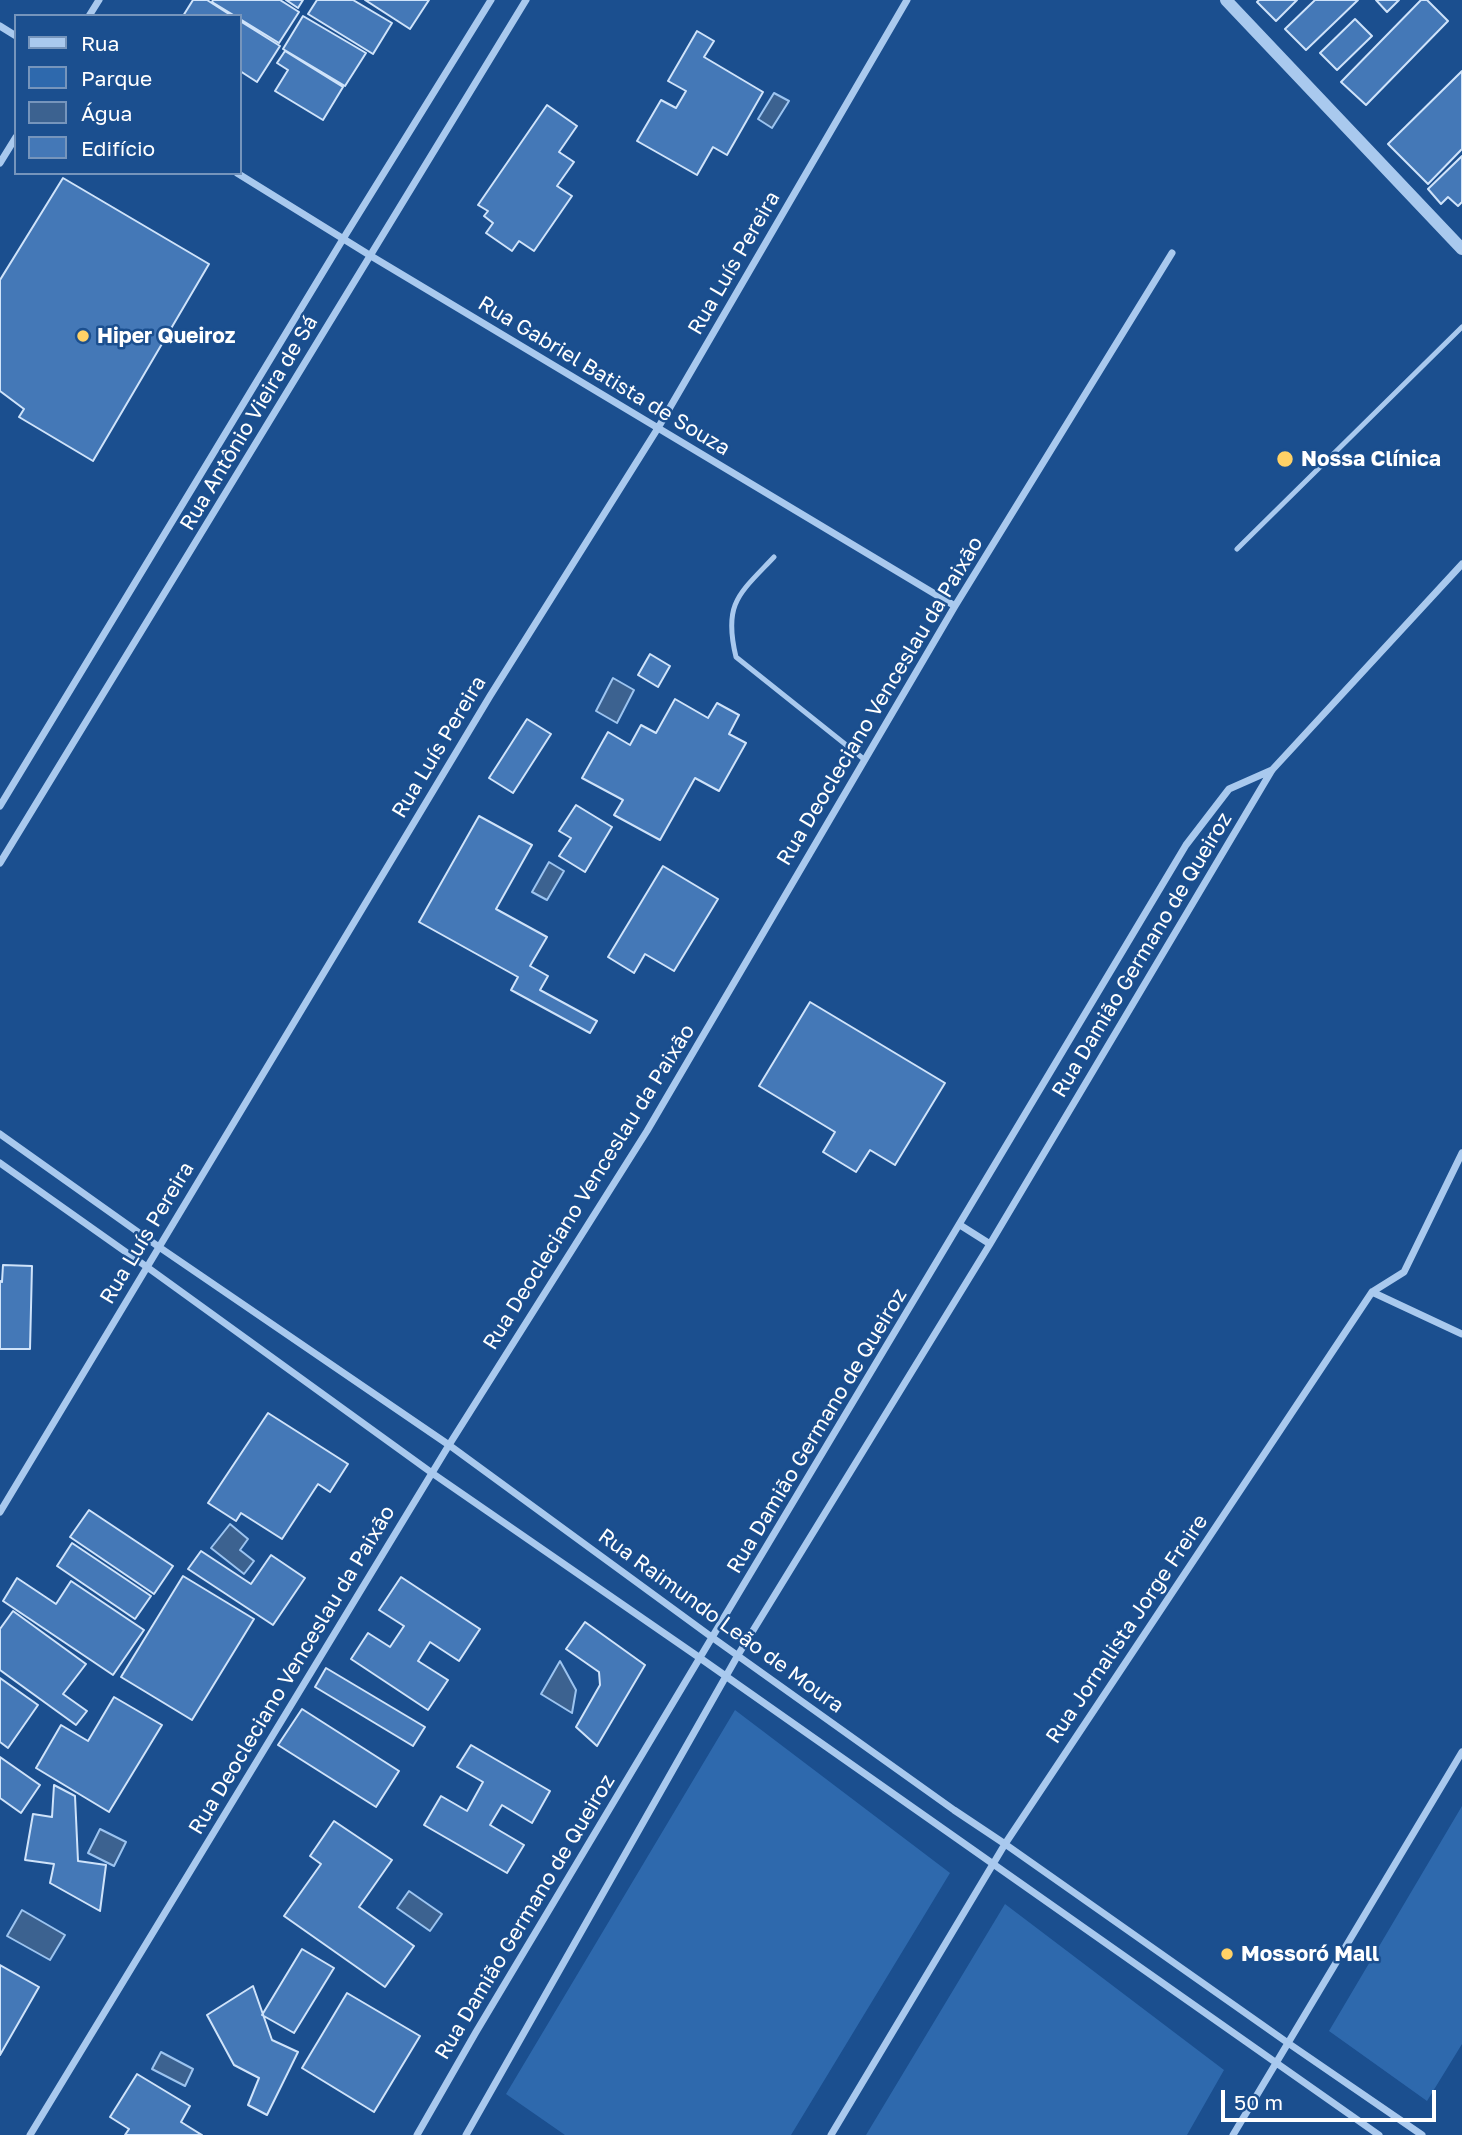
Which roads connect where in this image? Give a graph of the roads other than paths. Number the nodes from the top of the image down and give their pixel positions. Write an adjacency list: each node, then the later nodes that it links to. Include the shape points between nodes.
1 (491, 0): 8 (street, Rua Antônio Vieira de Sá)
2 (526, 0): 11 (street, Rua Antônio Vieira de Sá)
3 (907, 0): 13 (street, Rua Luís Pereira)
4 (1226, 0): 9 (street)
5 (14, 140): 6 (street)
6 (0, 163)
7 (240, 175): 8 (street, Rua Gabriel Batista de Souza)
8 (343, 239): 11 (street, Rua Gabriel Batista de Souza); 20 (street, Rua Antônio Vieira de Sá)
9 (1462, 249)
10 (1172, 253): 17 (street, Rua Deocleciano Venceslau da Paixão)
11 (371, 256): 13 (street, Rua Gabriel Batista de Souza); 21 (street, Rua Antônio Vieira de Sá)
12 (1462, 327): 14 (lane)
13 (658, 428): 17 (street, Rua Gabriel Batista de Souza); 27 (street, Rua Luís Pereira, via 490,696)
14 (1237, 549)
15 (774, 557): 18 (lane, via 743,589 733,608 731,635 736,657)
16 (1462, 564): 19 (street, Rua Damião Germano de Queiroz)
17 (955, 606): 18 (street, Rua Deocleciano Venceslau da Paixão)
18 (864, 760): 31 (street, Rua Deocleciano Venceslau da Paixão, via 647,1130)
19 (1272, 770): 25 (street, Rua Damião Germano de Queiroz, via 1229,789 1186,845); 26 (street, Rua Damião Germano de Queiroz)
20 (0, 806)
21 (0, 863)
22 (0, 1134): 27 (street, Rua Raimundo Leão de Moura)
23 (1462, 1153): 29 (street, Rua Jornalista Jorge Freire, via 1404,1272)
24 (0, 1163): 28 (street, Rua Raimundo Leão de Moura)
25 (960, 1225): 26 (street); 34 (street, Rua Damião Germano de Queiroz)
26 (990, 1244): 35 (street, Rua Damião Germano de Queiroz)
27 (159, 1247): 28 (street, Rua Luís Pereira); 31 (street, Rua Raimundo Leão de Moura)
28 (147, 1267): 32 (street, Rua Raimundo Leão de Moura); 33 (street, Rua Luís Pereira)
29 (1372, 1292): 30 (street); 39 (street, Rua Jornalista Jorge Freire)
30 (1462, 1334)
31 (449, 1445): 32 (street, Rua Deocleciano Venceslau da Paixão); 34 (street, Rua Raimundo Leão de Moura)
32 (432, 1474): 36 (street, Rua Raimundo Leão de Moura); 43 (street, Rua Deocleciano Venceslau da Paixão)
33 (0, 1512)
34 (713, 1638): 35 (street, Rua Raimundo Leão de Moura); 36 (street, Rua Damião Germano de Queiroz)
35 (738, 1656): 37 (street, Rua Damião Germano de Queiroz); 39 (street, Rua Raimundo Leão de Moura)
36 (700, 1658): 37 (street, Rua Raimundo Leão de Moura); 44 (street, Rua Damião Germano de Queiroz)
37 (726, 1676): 40 (street, Rua Raimundo Leão de Moura); 45 (street, Rua Damião Germano de Queiroz)
38 (1462, 1752): 41 (street)
39 (1005, 1844): 40 (street, Rua Jornalista Jorge Freire); 41 (street, Rua Raimundo Leão de Moura)
40 (993, 1865): 42 (street, Rua Raimundo Leão de Moura); 46 (street, Rua Jornalista Jorge Freire)
41 (1288, 2043): 42 (street); 49 (street, Rua Raimundo Leão de Moura)
42 (1276, 2063): 47 (street); 48 (street, Rua Raimundo Leão de Moura)
43 (30, 2135)
44 (417, 2135)
45 (466, 2135)
46 (831, 2135)
47 (1233, 2135)
48 (1379, 2135)
49 (1422, 2135)

